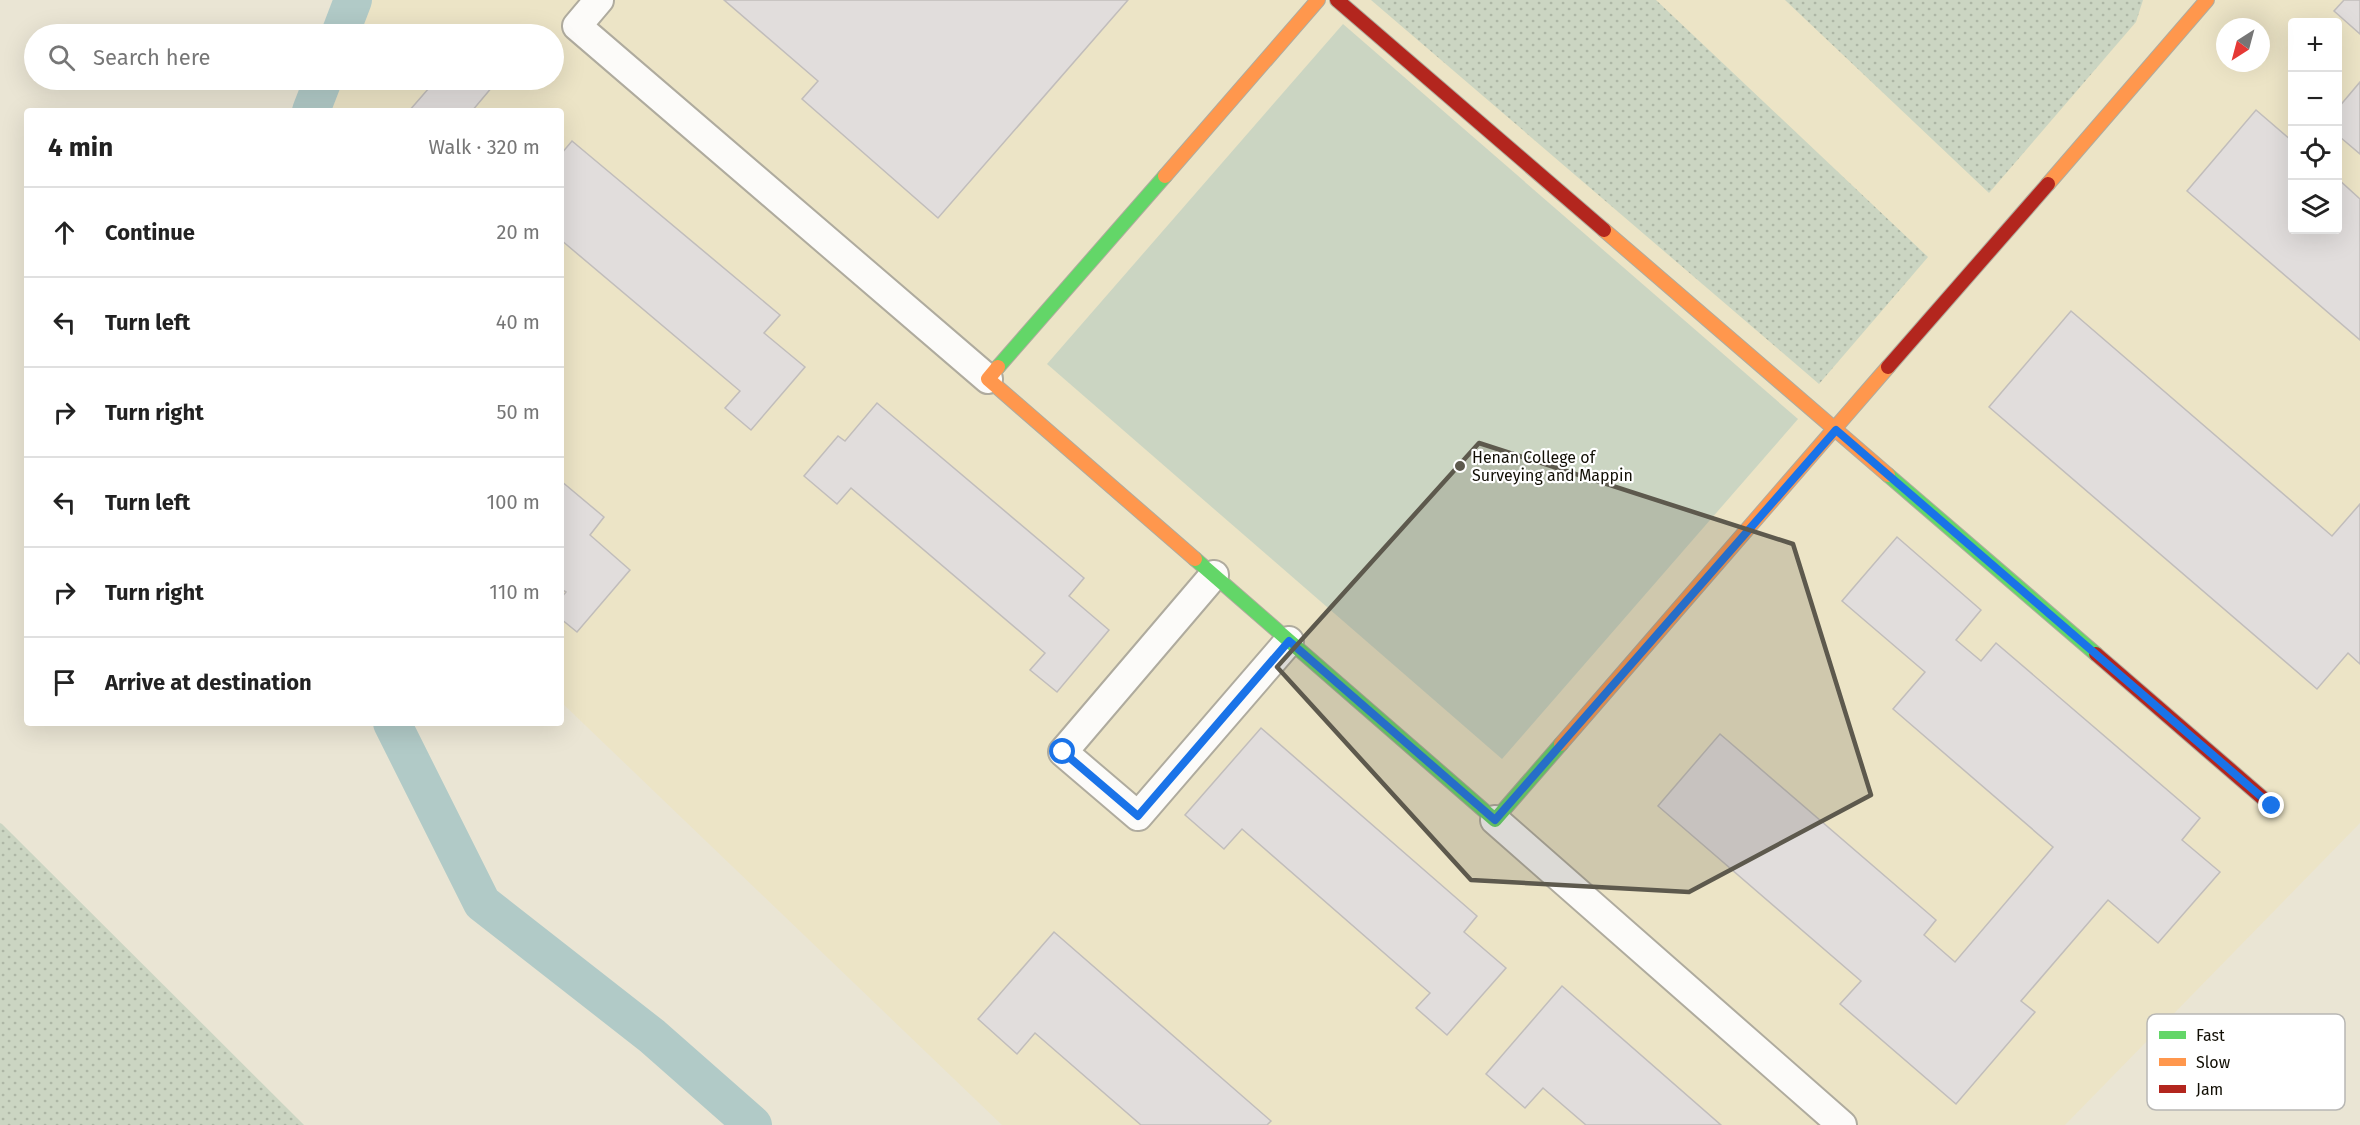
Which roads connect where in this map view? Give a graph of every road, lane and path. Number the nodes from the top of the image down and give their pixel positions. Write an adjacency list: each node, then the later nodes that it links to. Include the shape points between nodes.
1 (599, 0): 5 (street, via 577,26)
2 (1318, 0): 5 (street)
3 (1337, 0): 6 (street)
4 (2207, 0): 6 (street)
5 (988, 379): 7 (street)
6 (1836, 430): 9 (street); 10 (street)
7 (1214, 575): 8 (street); 8 (street, via 1063,752 1138,816)
8 (1289, 641): 10 (street)
9 (2272, 806)
10 (1495, 820): 11 (street)
11 (1842, 1125)

